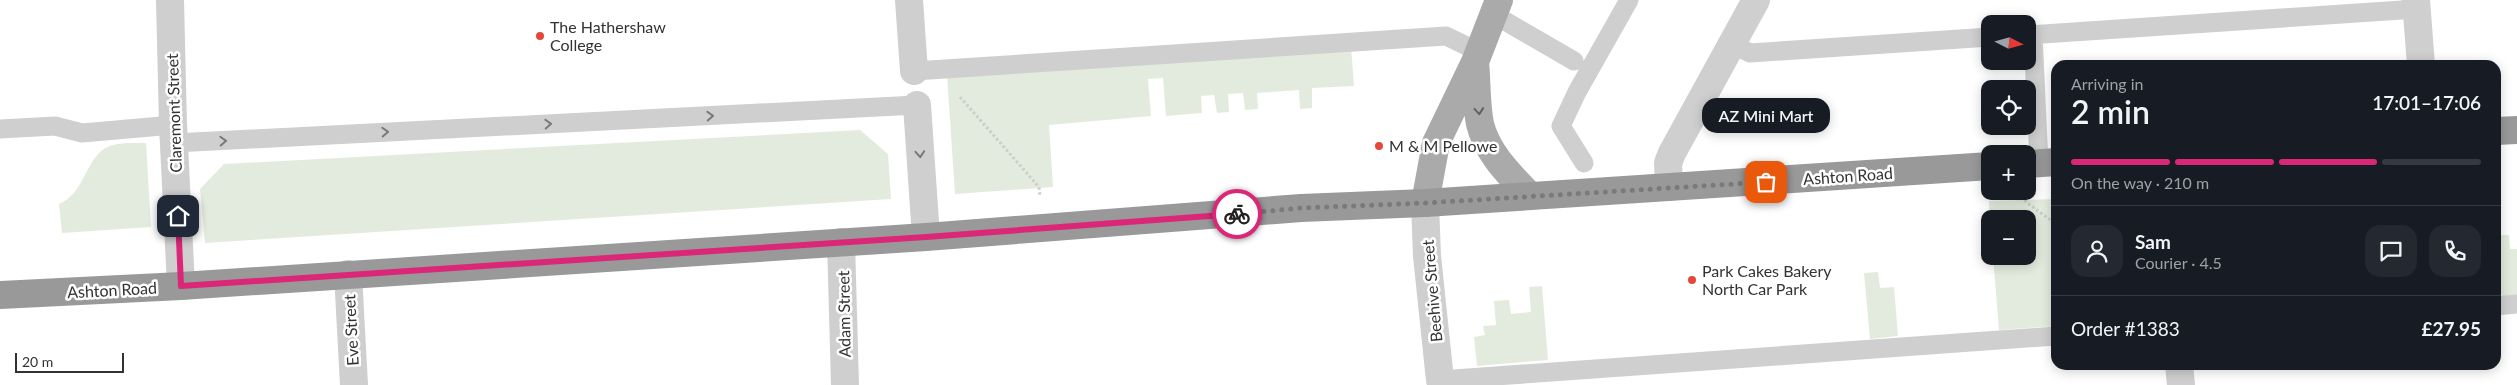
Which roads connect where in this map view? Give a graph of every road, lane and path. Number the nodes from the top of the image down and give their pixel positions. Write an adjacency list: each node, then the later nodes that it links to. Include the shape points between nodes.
1 (170, 0): 20 (street, Claremont Street)
2 (909, 0): 13 (street)
3 (1629, 0): 21 (lane, via 1561,126)
4 (1756, 0): 9 (street)
5 (2418, 2): 7 (lane); 11 (street)
6 (1496, 7): 10 (main road); 12 (lane)
7 (2036, 34)
8 (1981, 38): 9 (lane, via 1750,53)
9 (1732, 44): 24 (street, via 1672,153 1668,163)
10 (1477, 57): 13 (lane, via 1446,36); 25 (main road, one-way to 25, via 1480,124 1487,144 1500,164); 28 (main road, via 1436,144)
11 (2420, 60)
12 (1574, 61)
13 (914, 70)
14 (2033, 70): 22 (lane)
15 (956, 91): 26 (path, via 1039,187)
16 (917, 105): 20 (lane, one-way to 16); 30 (street, one-way to 30)
17 (0, 129): 20 (lane, via 55,126 82,133)
18 (2517, 130): 19 (highway)
19 (2501, 131)
20 (174, 134): 33 (street, Claremont Street)
21 (1584, 163)
22 (2041, 163)
23 (1981, 167): 24 (highway, Ashton Road)
24 (1669, 188): 25 (highway, Ashton Road)
25 (1530, 196): 28 (highway, Ashton Road)
26 (1040, 199)
27 (2025, 200): 29 (path)
28 (1425, 203): 30 (highway, Ashton Road, via 1301,208); 39 (street, Beehive Street, via 1428,271)
29 (2051, 220)
30 (926, 237): 31 (highway, Ashton Road)
31 (841, 242): 32 (highway, Ashton Road); 41 (street, Adam Street)
32 (348, 274): 33 (highway, Ashton Road); 40 (street, Eve Street)
33 (181, 286): 34 (highway, Ashton Road)
34 (0, 296)
35 (2517, 304): 36 (lane)
36 (2501, 306)
37 (2051, 336): 39 (lane)
38 (2180, 370): 42 (street)
39 (1440, 380)
40 (354, 385)
41 (845, 385)
42 (2181, 385)

